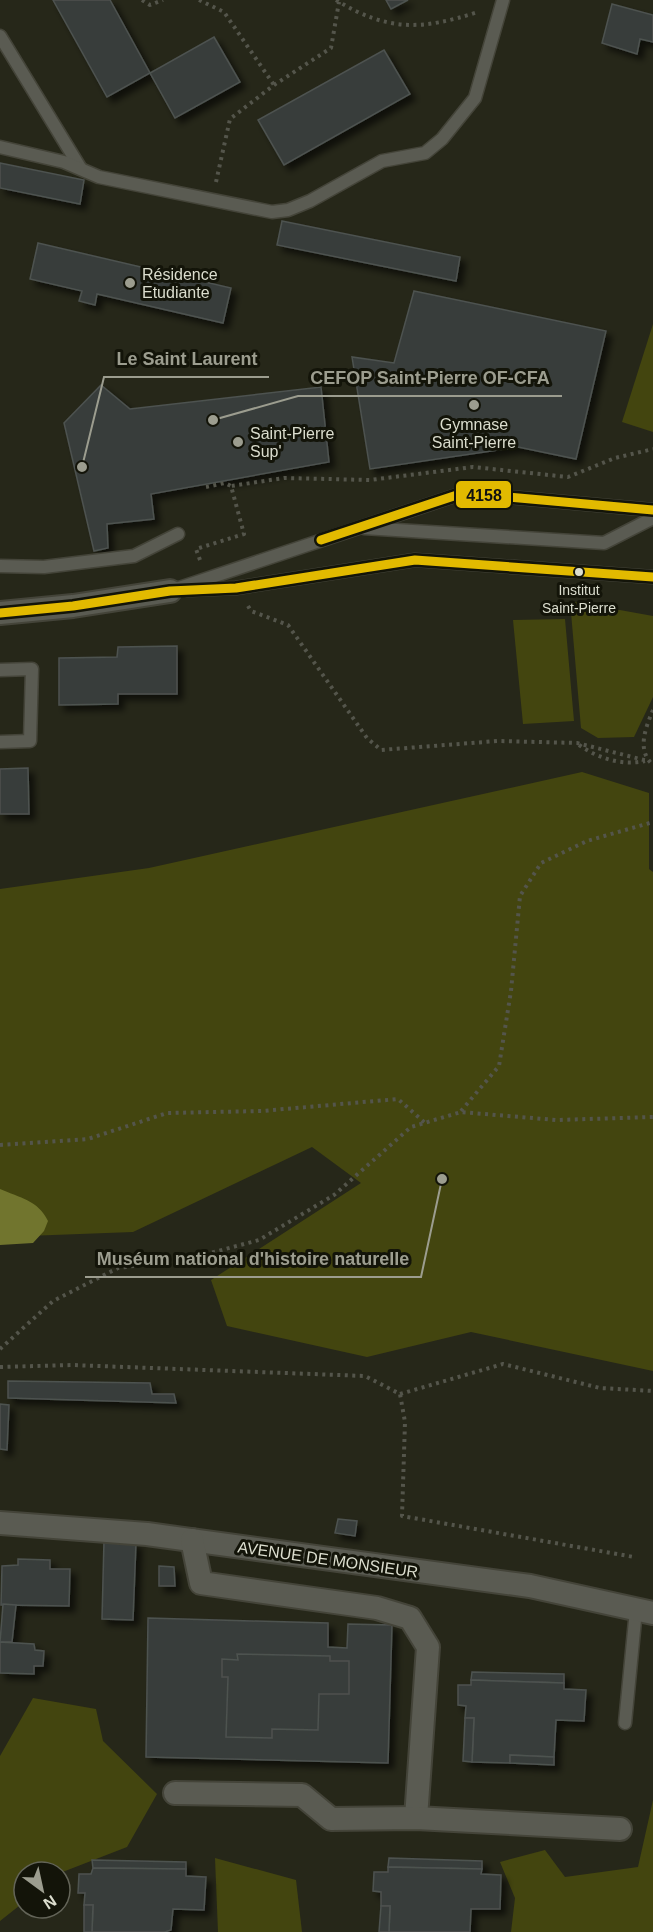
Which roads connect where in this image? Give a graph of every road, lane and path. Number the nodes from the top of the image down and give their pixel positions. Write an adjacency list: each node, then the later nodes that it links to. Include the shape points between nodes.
1 (142, 0): 2 (path, via 150,4)
2 (164, 0)
3 (199, 0): 7 (path, via 224,12)
4 (338, 1): 5 (path, via 386,22 411,27 443,23); 7 (path, via 332,48)
5 (502, 3): 10 (lane, via 475,98 442,140 425,153 382,161 288,210 272,212)
6 (0, 36): 9 (lane)
7 (274, 85): 10 (path, via 230,119)
8 (0, 147): 9 (lane, via 64,162)
9 (81, 170): 10 (lane)
10 (212, 200)
11 (653, 449): 12 (path, via 615,458 568,477 473,467 370,480 284,478)
12 (231, 486): 13 (path, via 225,483); 18 (path, via 244,534 196,549)
13 (206, 487)
14 (653, 510): 16 (lane, via 463,493)
15 (653, 518): 16 (lane, via 604,543)
16 (358, 528): 22 (lane)
17 (178, 534): 19 (lane, via 134,556 44,567)
18 (200, 560)
19 (0, 566)
20 (653, 578): 21 (lane, via 415,560)
21 (237, 588): 22 (lane); 27 (path, via 251,611 288,626 367,738 381,750 497,741)
22 (170, 591): 23 (street)
23 (0, 613)
24 (0, 670): 26 (lane, via 32,669 30,741)
25 (653, 710): 28 (path, via 643,741)
26 (0, 742)
27 (577, 743): 28 (path); 28 (path, via 598,758)
28 (648, 761): 29 (path)
29 (653, 765)
30 (653, 822): 31 (path, via 587,841 541,863 520,896 499,1066)
31 (461, 1112): 32 (path, via 556,1120); 33 (path)
32 (653, 1117)
33 (425, 1123): 34 (path, via 398,1100 262,1111 167,1113 88,1139); 35 (path, via 411,1127 334,1195 259,1240 188,1259 118,1268 53,1301)
34 (0, 1144)
35 (0, 1348)
36 (0, 1367): 38 (path, via 72,1365 365,1376)
37 (653, 1391): 38 (path, via 600,1388 503,1364)
38 (400, 1394): 41 (path, via 405,1422 402,1516)
39 (0, 1522): 40 (street, AVENUE DE MONSIEUR)
40 (192, 1540): 42 (street, AVENUE DE MONSIEUR, via 530,1586); 45 (street, via 201,1583 377,1608 410,1618 428,1647)
41 (634, 1557)
42 (645, 1611): 43 (lane)
43 (625, 1723)
44 (175, 1793): 45 (street, via 302,1795 331,1819)
45 (416, 1818): 46 (street)
46 (620, 1829)

